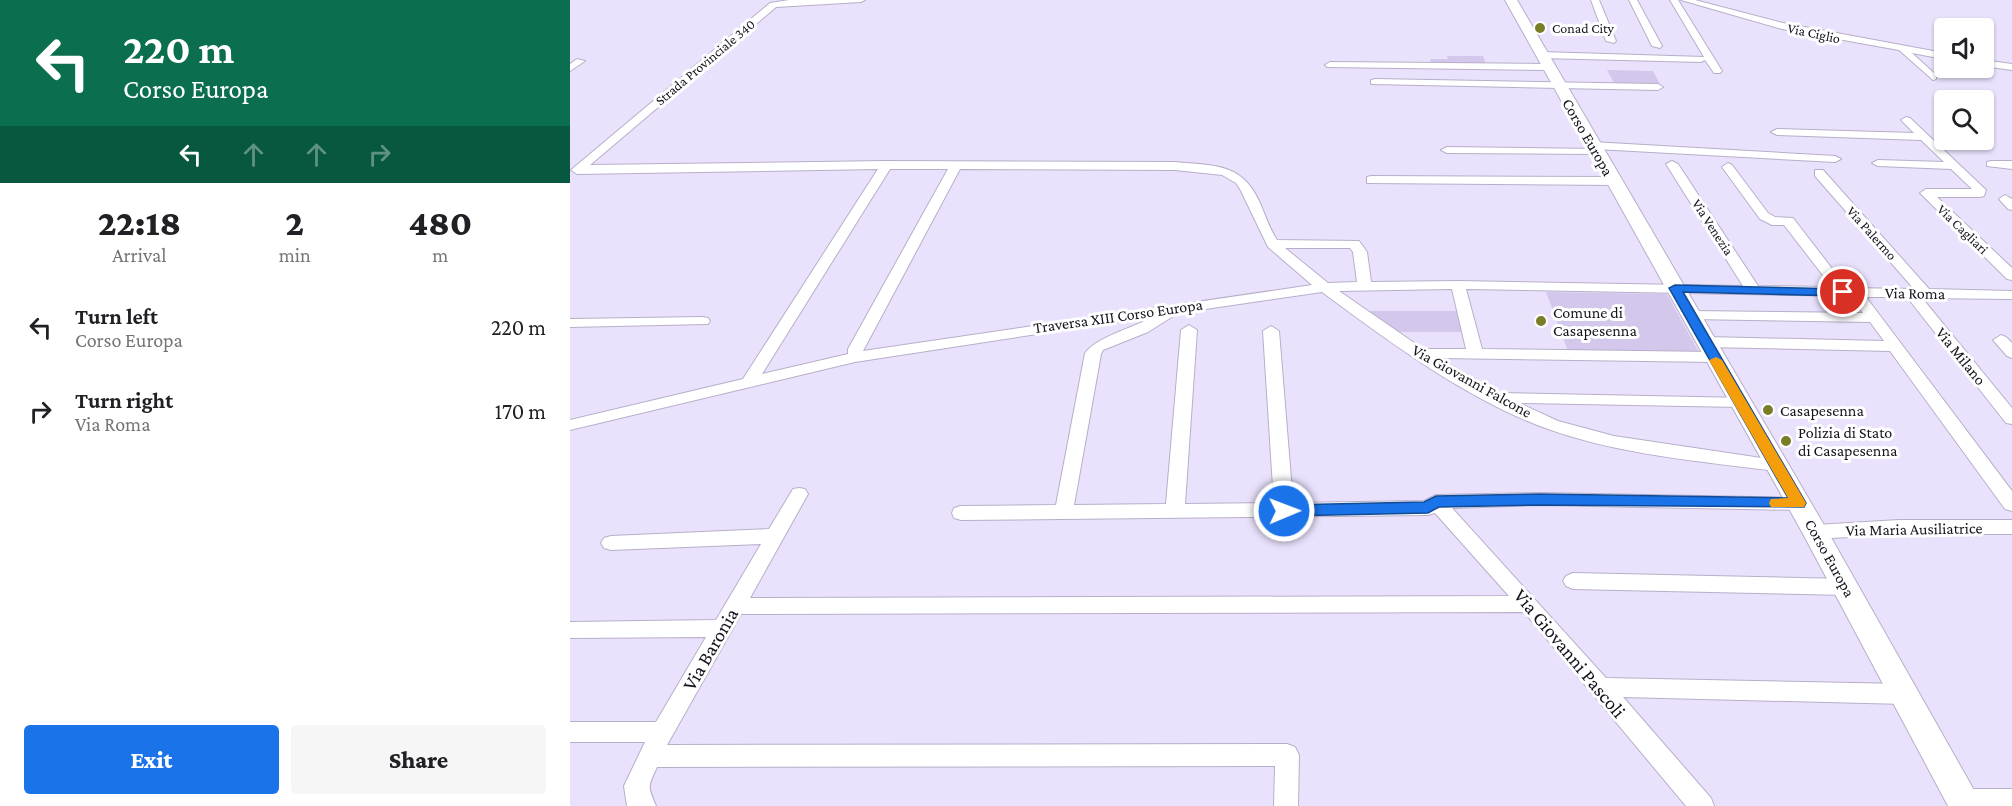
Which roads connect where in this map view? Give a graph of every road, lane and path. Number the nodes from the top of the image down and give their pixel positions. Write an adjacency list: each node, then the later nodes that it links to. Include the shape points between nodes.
1 (861, 0): 37 (street, Strada Provinciale 340, via 773,5)
2 (1511, 0): 13 (street, Corso Europa)
3 (1594, 0): 7 (street)
4 (1633, 0): 8 (street)
5 (1674, 0): 18 (street)
6 (1685, 0): 9 (street, Via Ciglio, via 1782,26)
7 (1611, 41)
8 (1657, 46)
9 (1903, 49): 10 (street, Via Ciglio); 19 (street)
10 (1934, 54)
11 (1701, 59): 13 (street)
12 (580, 61): 17 (street)
13 (1544, 61): 14 (street); 21 (street, Corso Europa)
14 (1330, 65)
15 (1994, 65): 16 (street)
16 (2012, 67)
17 (570, 68)
18 (1717, 71)
19 (1933, 77)
20 (1375, 82): 21 (street)
21 (1558, 85): 22 (street); 26 (street, Corso Europa)
22 (1658, 87)
23 (1906, 120): 25 (street, Via Cagliari)
24 (1777, 132): 25 (street)
25 (1923, 137): 35 (street, Via Cagliari)
26 (1594, 148): 27 (street); 28 (street); 40 (street, Corso Europa)
27 (1447, 150)
28 (1835, 159)
29 (1878, 163): 35 (street)
30 (1672, 164): 47 (street, Via Venezia)
31 (1990, 164): 34 (street)
32 (886, 165): 33 (street); 37 (street); 65 (street)
33 (956, 165): 41 (street, via 1175,166 1234,175 1244,185); 64 (street)
34 (2012, 165)
35 (1954, 166): 42 (street, Via Cagliari, via 1980,193 1926,193)
36 (1728, 167): 48 (street, via 1764,216 1772,221 1788,221)
37 (575, 172)
38 (1819, 173): 49 (street, Via Palermo)
39 (1371, 180): 40 (street)
40 (1613, 181): 46 (street, Corso Europa)
41 (1273, 244): 43 (street, via 1354,244 1360,252); 45 (street, Via Giovanni Falcone)
42 (2012, 276)
43 (1364, 285): 44 (street, Traversa XIII Corso Europa); 45 (street, Traversa XIII Corso Europa)
44 (1458, 285): 46 (street, Traversa XIII Corso Europa); 63 (street)
45 (1325, 287): 51 (street, Traversa XIII Corso Europa); 61 (street, Via Giovanni Falcone)
46 (1675, 288): 47 (street, Via Roma); 52 (street, Corso Europa)
47 (1753, 290): 48 (street, Via Roma)
48 (1849, 292): 49 (street, Via Roma); 53 (street)
49 (1918, 294): 50 (street, Via Roma); 68 (street, Via Milano)
50 (2012, 295)
51 (1180, 307): 64 (street, Traversa XIII Corso Europa); 75 (street, via 1093,353)
52 (1690, 315): 53 (street); 60 (street, Corso Europa)
53 (1873, 318): 59 (street)
54 (703, 321): 55 (street)
55 (570, 323)
56 (1189, 330): 77 (street)
57 (1270, 331): 76 (street)
58 (2001, 340): 62 (street)
59 (1893, 346): 60 (street); 74 (street)
60 (1710, 350): 63 (street); 67 (street, Corso Europa)
61 (1421, 353): 63 (street); 66 (street, Via Giovanni Falcone)
62 (2012, 353)
63 (1475, 354)
64 (855, 357): 65 (street, Traversa XIII Corso Europa)
65 (750, 380): 69 (street, Traversa XIII Corso Europa)
66 (1497, 398): 67 (street); 70 (street, Via Giovanni Falcone, via 1524,413 1586,436)
67 (1740, 402): 70 (street, Corso Europa)
68 (2012, 419)
69 (570, 425)
70 (1776, 465): 73 (street, Corso Europa)
71 (799, 494): 81 (street, Via Baronia)
72 (1436, 502): 73 (street, via 1540,499); 76 (street, via 1428,508); 85 (street, Via Giovanni Pascoli)
73 (1798, 503): 80 (street, Corso Europa)
74 (2012, 504)
75 (1064, 511): 77 (street); 78 (street)
76 (1284, 511): 77 (street)
77 (1175, 512)
78 (961, 513)
79 (2012, 527): 80 (street, Via Maria Ausiliatrice)
80 (1815, 532): 84 (street, Corso Europa)
81 (776, 536): 82 (street); 86 (street, Via Baronia)
82 (611, 543)
83 (1573, 580): 84 (street)
84 (1846, 587): 90 (street, Corso Europa)
85 (1529, 604): 86 (street); 89 (street, Via Giovanni Pascoli)
86 (736, 606): 87 (street, Via Baronia)
87 (723, 628): 88 (street); 92 (street, Via Baronia)
88 (570, 630)
89 (1599, 687): 90 (street); 98 (street, Via Giovanni Pascoli)
90 (1905, 694): 95 (street, Corso Europa)
91 (570, 732): 92 (street)
92 (662, 732): 93 (street, Via Baronia)
93 (650, 756): 96 (street, Via Baronia, via 636,786 639,803); 97 (street, via 1287,755)
94 (2012, 800): 95 (street)
95 (1964, 803)
96 (644, 806)
97 (1286, 806)
98 (1702, 806)

